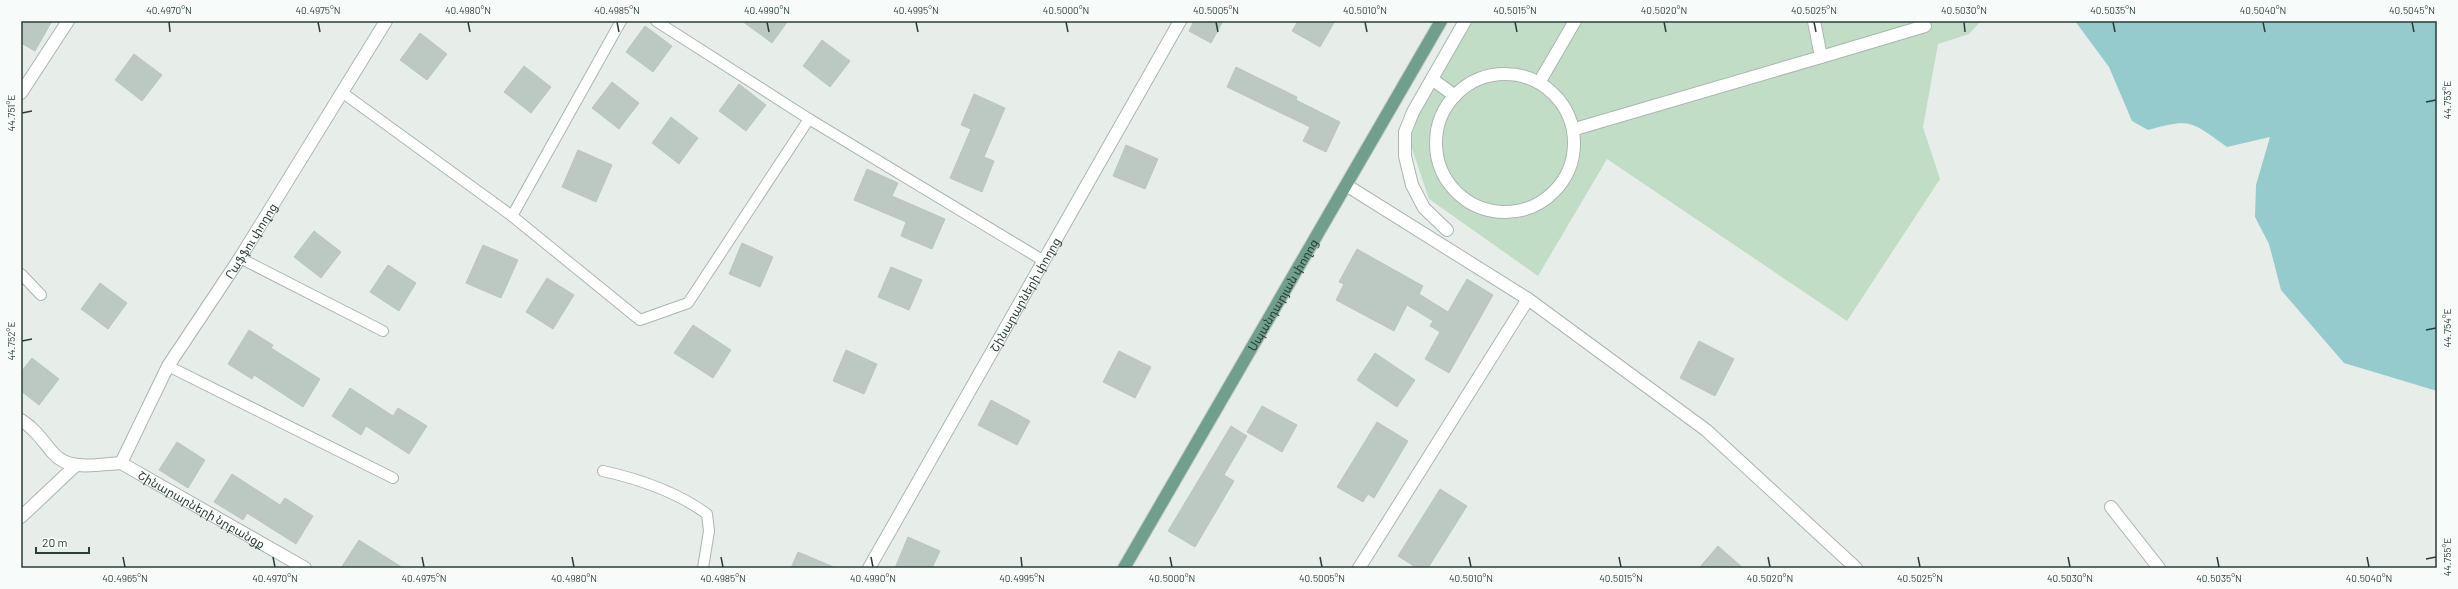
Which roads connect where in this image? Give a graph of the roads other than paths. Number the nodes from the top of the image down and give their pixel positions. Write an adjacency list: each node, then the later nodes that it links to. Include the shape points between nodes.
1 (68, 21): 14 (street)
2 (386, 21): 15 (street, Րաֆֆու փողոց)
3 (621, 21): 20 (lane)
4 (656, 21): 17 (lane)
5 (1180, 21): 23 (street, Շինարարների փողոց)
6 (1441, 21): 19 (main road, Սպանդարյան փողոց)
7 (1465, 21): 12 (street)
8 (1575, 21): 13 (street)
9 (1814, 21): 11 (street)
10 (1925, 26): 11 (street)
11 (1821, 57): 18 (street)
12 (1432, 79): 16 (street); 21 (street, via 1405,132 1405,156 1412,185 1424,208)
13 (1540, 81): 16 (street, via 1499,72 1460,88); 18 (street, via 1562,101)
14 (21, 93)
15 (343, 93): 20 (lane); 22 (street, Րաֆֆու փողոց)
16 (1455, 96): 18 (street, via 1437,124 1438,166 1463,201 1503,215 1544,203 1571,171)
17 (809, 119): 20 (lane, via 688,303 640,320); 23 (lane)
18 (1575, 129)
19 (1346, 185): 26 (street); 39 (main road, Սպանդարյան փողոց)
20 (512, 216)
21 (1447, 230)
22 (240, 258): 27 (lane); 28 (street, Րաֆֆու փողոց)
23 (1044, 261): 38 (street, Շինարարների փողոց)
24 (21, 274): 25 (lane)
25 (42, 295)
26 (1528, 299): 40 (street); 41 (street, via 1706,430)
27 (383, 331)
28 (168, 366): 30 (street, Րաֆֆու փողոց); 33 (lane)
29 (21, 420): 31 (street, via 34,428 54,454)
30 (120, 463): 31 (street); 36 (street, Շինարարների նրբանցք)
31 (75, 466): 35 (street)
32 (602, 471): 37 (lane, via 625,476 689,500 707,514 709,531)
33 (393, 478)
34 (2110, 507): 42 (street)
35 (21, 516)
36 (305, 568)
37 (703, 568)
38 (869, 568)
39 (1124, 568)
40 (1360, 568)
41 (1856, 568)
42 (2159, 568)

